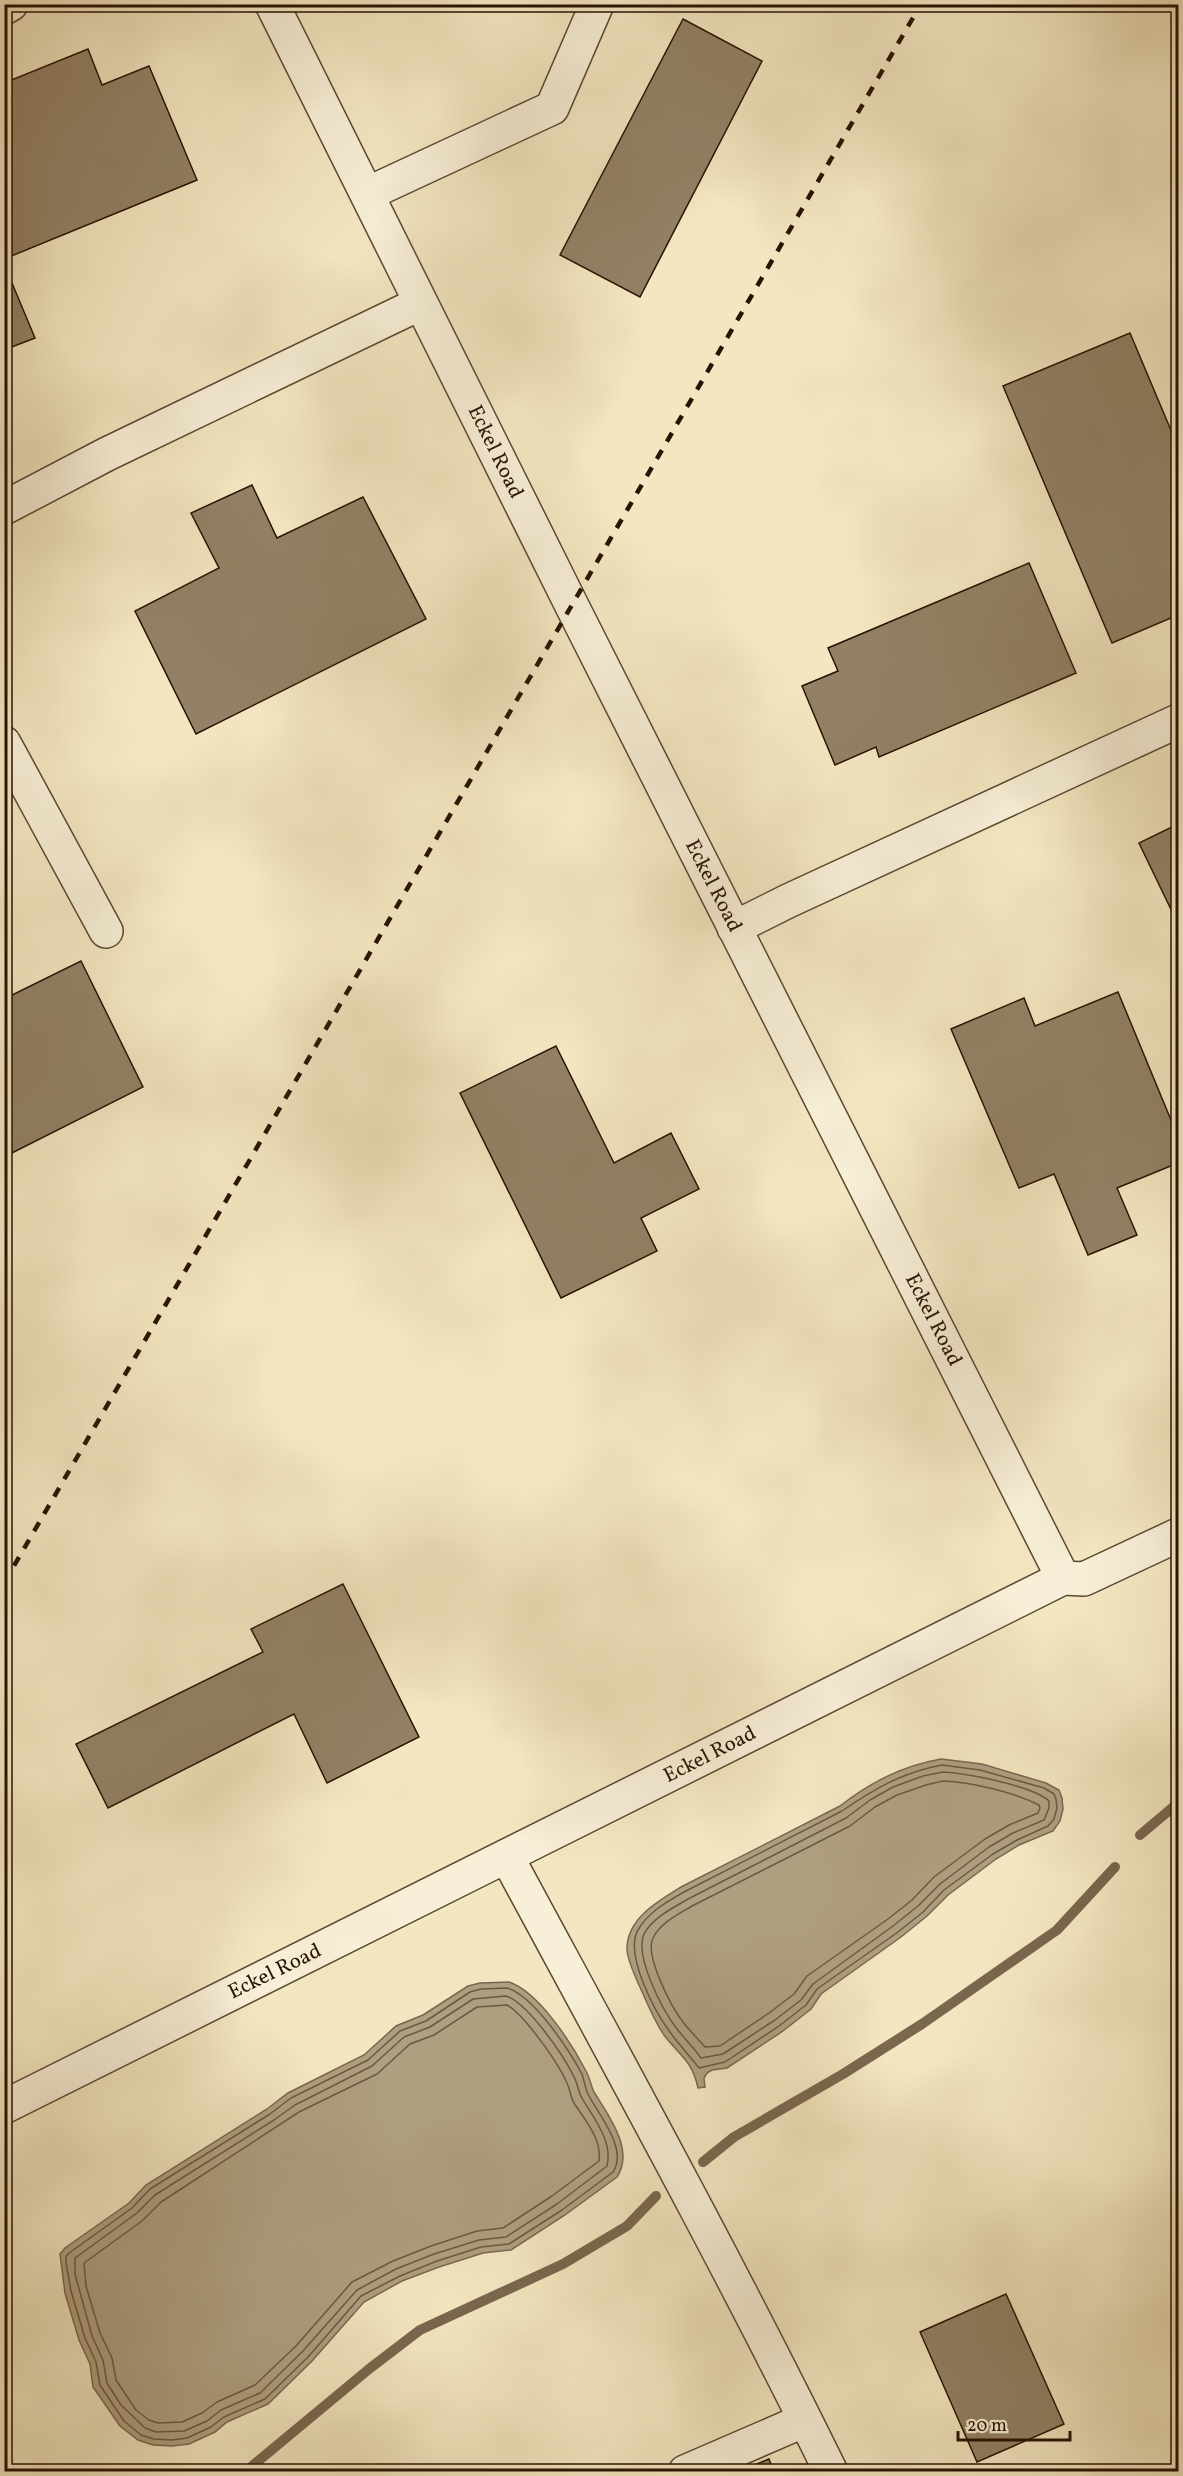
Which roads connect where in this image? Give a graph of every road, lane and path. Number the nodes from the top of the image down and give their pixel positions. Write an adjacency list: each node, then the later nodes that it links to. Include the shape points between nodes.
1 (11, 4): 4 (street)
2 (272, 4): 5 (street, Eckel Road)
3 (597, 4): 5 (street, via 552,108)
4 (4, 8)
5 (367, 194): 6 (street, Eckel Road)
6 (421, 303): 7 (street, via 107,454); 10 (street, Eckel Road)
7 (4, 508)
8 (1179, 721): 10 (street)
9 (4, 743): 11 (street)
10 (734, 928): 13 (street, Eckel Road)
11 (106, 931)
12 (1179, 1535): 13 (street, via 1084,1580)
13 (1063, 1578): 14 (street, Eckel Road)
14 (507, 1857): 15 (street, Eckel Road); 16 (street)
15 (4, 2107)
16 (806, 2420): 17 (street); 18 (street)
17 (686, 2472)
18 (831, 2472)

